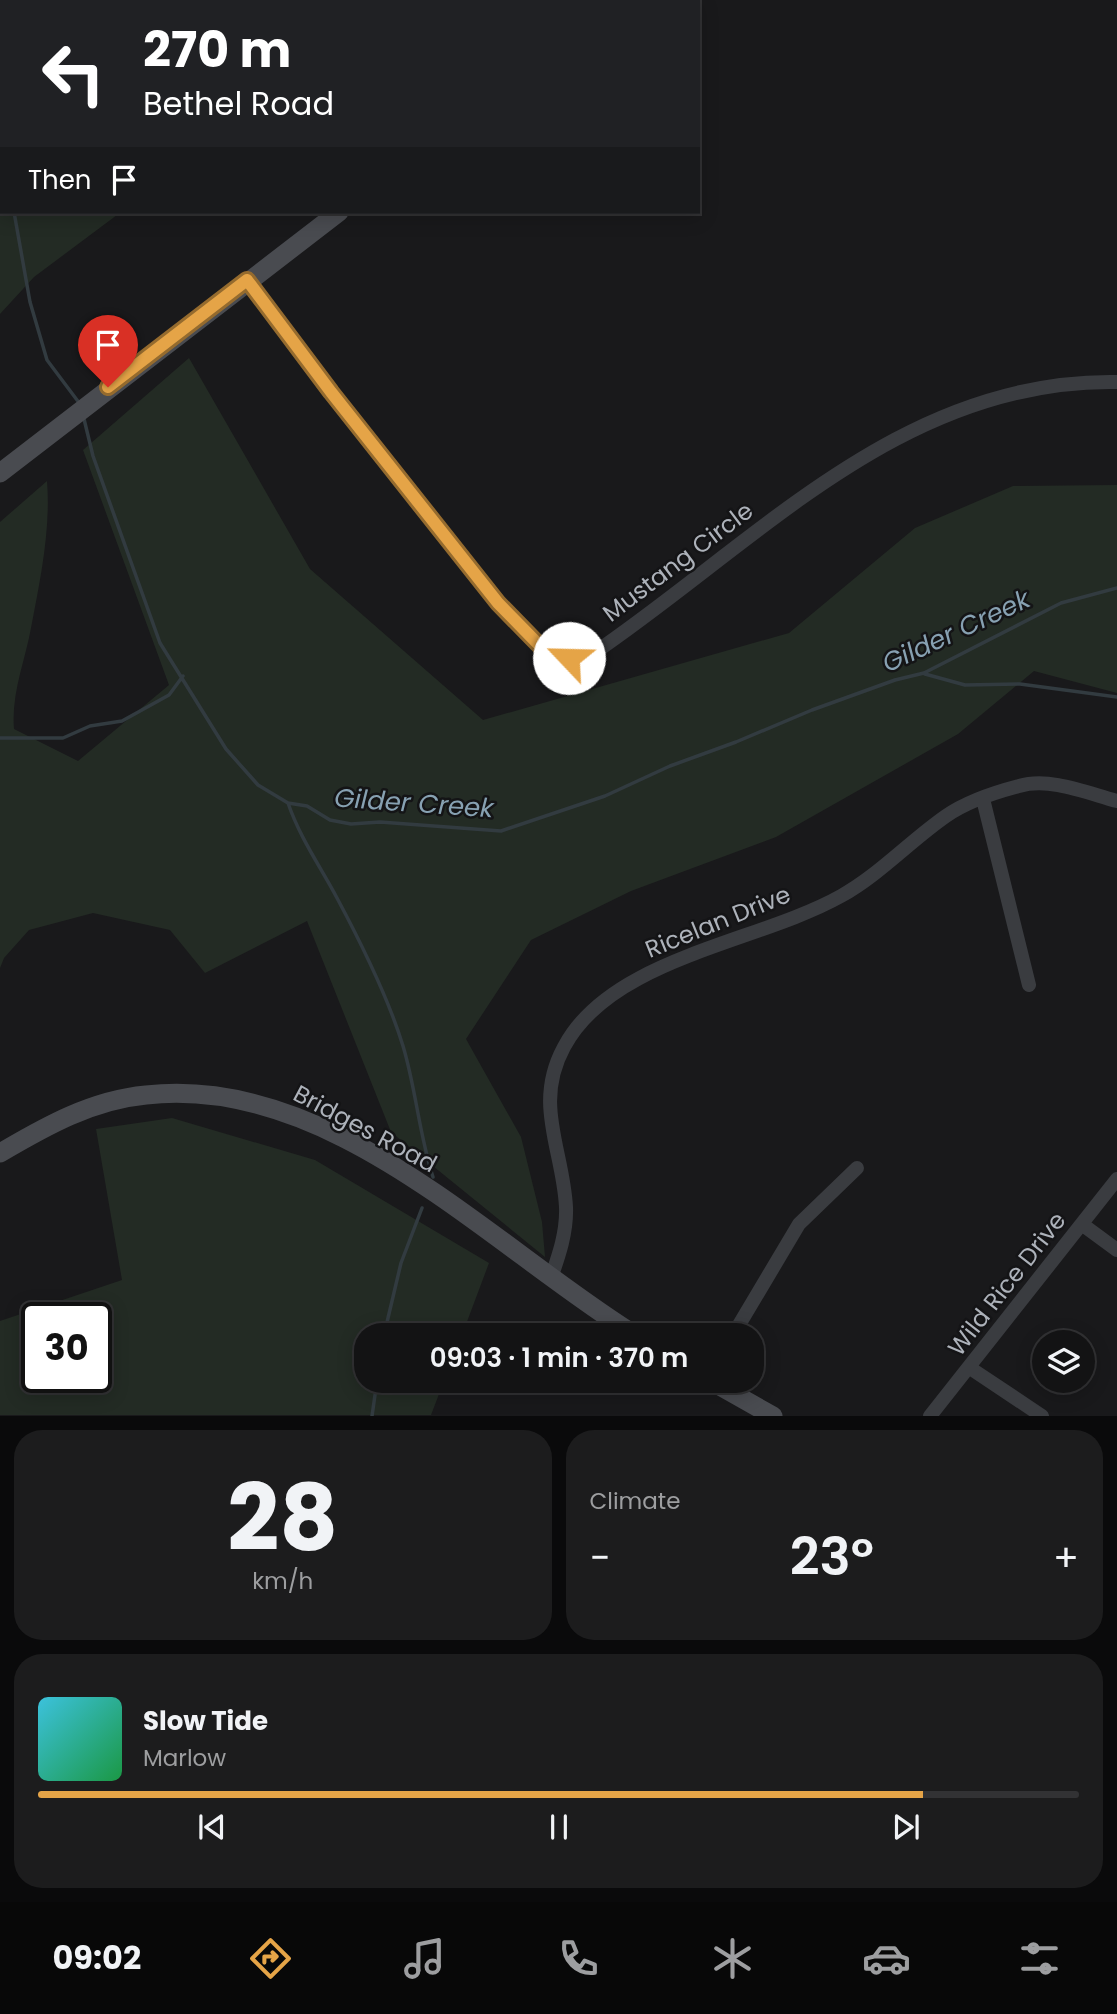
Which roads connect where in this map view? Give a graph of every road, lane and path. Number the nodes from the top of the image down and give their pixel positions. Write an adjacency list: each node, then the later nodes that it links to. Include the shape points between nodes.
1 (336, 214): 2 (main road)
2 (247, 280): 3 (street, Mustang Circle, via 498,603 542,648 569,658 594,653 803,496 926,422 1000,396); 4 (main road)
3 (1117, 382)
4 (0, 473)
5 (983, 799): 6 (street, Ricelan Drive, via 1041,783); 7 (street); 13 (street, Ricelan Drive, via 948,814 842,896 630,982 586,1014 562,1049 551,1090 550,1121 566,1216)
6 (1117, 801)
7 (1029, 985)
8 (0, 1153): 13 (main road, Bridges Road, via 73,1114 122,1099 196,1093 246,1101 307,1123 389,1166)
9 (856, 1168): 15 (street, via 799,1224)
10 (1117, 1179): 11 (street, Wild Rice Drive)
11 (1083, 1224): 12 (street); 16 (street, Wild Rice Drive)
12 (1117, 1250)
13 (551, 1279): 14 (main road, Bridges Road)
14 (617, 1323)
15 (740, 1323)
16 (971, 1368): 19 (street, Wild Rice Drive); 20 (street)
17 (732, 1393): 18 (main road)
18 (773, 1416)
19 (930, 1416)
20 (1042, 1416)

